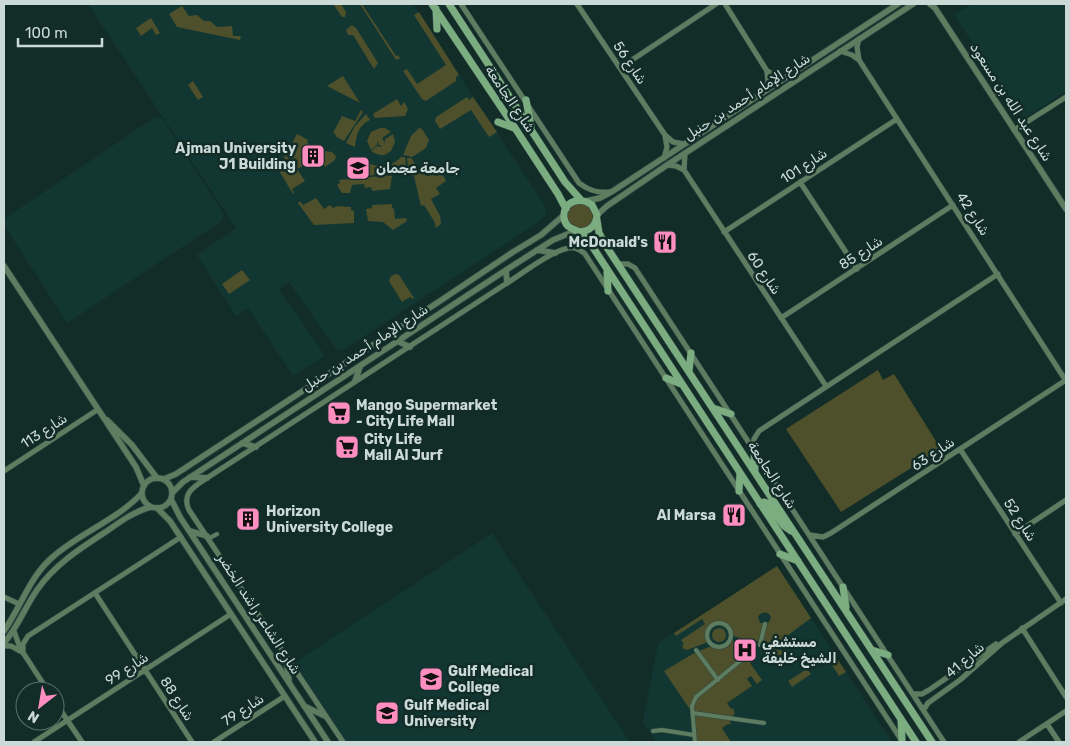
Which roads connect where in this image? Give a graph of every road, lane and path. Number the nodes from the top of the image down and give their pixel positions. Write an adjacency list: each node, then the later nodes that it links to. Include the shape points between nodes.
1 (449, 4): 23 (main road, شارع الجامعة)
2 (461, 4): 19 (street)
3 (577, 4): 14 (street, شارع 56)
4 (716, 4): 14 (street)
5 (725, 4): 15 (street)
6 (898, 4): 16 (street, شارع الإمام أحمد بن حنبل)
7 (913, 4): 11 (street, شارع الإمام أحمد بن حنبل)
8 (933, 5): 24 (street, شارع عبد الله بن مسعود)
9 (434, 6): 10 (main road); 22 (main road, شارع الجامعة)
10 (437, 29)
11 (860, 38): 12 (street, شارع الإمام أحمد بن حنبل); 13 (street, via 857,47)
12 (840, 51): 13 (street); 27 (street, شارع الإمام أحمد بن حنبل)
13 (859, 60): 20 (street, شارع 42)
14 (620, 68): 25 (street, شارع 56)
15 (767, 71): 16 (street); 17 (street)
16 (786, 78): 17 (street, شارع الإمام أحمد بن حنبل)
17 (766, 90): 26 (street, شارع الإمام أحمد بن حنبل)
18 (1066, 97): 24 (street)
19 (526, 100): 23 (main road); 32 (street, via 579,183 595,192)
20 (897, 119): 31 (street, شارع 101); 34 (street, شارع 42)
21 (498, 122): 22 (main road)
22 (515, 128): 36 (main road, شارع الجامعة, via 558,194)
23 (531, 129): 33 (main road, شارع الجامعة, via 568,187)
24 (1014, 130): 35 (street, شارع عبد الله بن مسعود)
25 (665, 135): 26 (street, via 673,142); 28 (street)
26 (684, 144): 28 (street, شارع الإمام أحمد بن حنبل)
27 (684, 153): 29 (street, شارع الإمام أحمد بن حنبل); 30 (street)
28 (664, 158): 32 (street, شارع الإمام أحمد بن حنبل)
29 (667, 165): 30 (street); 37 (street, شارع الإمام أحمد بن حنبل, via 613,201)
30 (684, 170): 39 (street, شارع 60)
31 (800, 182): 39 (street, شارع 101); 45 (street)
32 (613, 191): 33 (street, شارع الإمام أحمد بن حنبل, via 600,198)
33 (584, 200): 36 (main road, via 574,201); 37 (main road, via 592,205)
34 (953, 205): 45 (street, شارع 85); 47 (street, شارع 42)
35 (1066, 209)
36 (565, 212): 38 (main road, via 567,225); 77 (street, شارع الإمام أحمد بن حنبل, via 541,234)
37 (596, 217): 38 (main road, via 589,230); 42 (main road, شارع الجامعة, via 602,240)
38 (577, 232): 40 (street, شارع الإمام أحمد بن حنبل, via 560,236); 44 (main road, شارع الجامعة)
39 (724, 232): 50 (street, شارع 60)
40 (537, 250): 41 (street); 46 (street, شارع الإمام أحمد بن حنبل)
41 (555, 253): 48 (street); 49 (street, via 567,248 580,250)
42 (618, 264): 53 (street, via 635,268); 55 (main road, شارع الجامعة)
43 (4, 266): 62 (street)
44 (607, 269): 49 (main road); 59 (main road, شارع الجامعة)
45 (858, 269): 50 (street, شارع 85)
46 (506, 270): 48 (street); 51 (street, شارع الإمام أحمد بن حنبل)
47 (998, 274): 57 (street, شارع 42); 60 (street)
48 (507, 283): 52 (street)
49 (608, 291): 56 (street)
50 (781, 318): 60 (street, شارع 60)
51 (397, 341): 52 (street); 54 (street, شارع الإمام أحمد بن حنبل)
52 (410, 347): 58 (street)
53 (691, 353): 55 (main road); 63 (street)
54 (361, 366): 58 (street); 66 (street, شارع الإمام أحمد بن حنبل)
55 (689, 371): 61 (main road, شارع الجامعة)
56 (666, 378): 59 (main road); 79 (street)
57 (1066, 380): 68 (street, شارع 63)
58 (356, 381): 67 (street)
59 (681, 384): 73 (main road, شارع الجامعة)
60 (826, 386): 65 (street)
61 (713, 408): 63 (main road); 72 (main road, شارع الجامعة)
62 (97, 410): 71 (street, شارع 113); 75 (street, via 132,445); 78 (street, via 136,467)
63 (730, 414): 64 (street)
64 (742, 431): 65 (street); 69 (street)
65 (759, 431): 69 (street, via 754,439)
66 (242, 444): 67 (street); 74 (street, شارع الإمام أحمد بن حنبل)
67 (256, 447): 76 (street)
68 (960, 449): 88 (street, شارع 52); 89 (street, شارع 63, via 832,533 818,537)
69 (754, 450): 72 (main road); 89 (street)
70 (4, 462): 71 (street)
71 (6, 470)
72 (755, 472): 86 (main road, شارع الجامعة)
73 (740, 473): 79 (main road); 83 (main road, شارع الجامعة)
74 (190, 477): 76 (street); 81 (street, شارع الإمام أحمد بن حنبل)
75 (157, 478): 77 (street); 78 (street)
76 (207, 478): 91 (street, via 190,490 186,499 189,510)
77 (164, 479): 81 (street, via 170,484)
78 (144, 486): 80 (street)
79 (739, 491): 92 (street)
80 (142, 493): 84 (street); 98 (street, via 54,555 39,571)
81 (172, 496): 84 (street, via 164,506); 85 (street, شارع الشاعر راشد الخضر, via 177,512)
82 (1066, 500): 88 (street)
83 (760, 504): 86 (main road, via 767,503 784,526); 93 (main road, شارع الجامعة)
84 (154, 507): 90 (street, شارع الشاعر راشد الخضر, via 168,517); 104 (street, via 135,512 59,564 36,591)
85 (189, 530): 91 (street); 118 (street, شارع الشاعر راشد الخضر)
86 (794, 532): 99 (main road, شارع الجامعة)
87 (217, 534): 91 (street)
88 (1015, 534): 97 (street, شارع 52)
89 (810, 535): 94 (street)
90 (181, 537): 95 (street); 100 (street, شارع الشاعر راشد الخضر)
91 (208, 538): 114 (street)
92 (780, 554): 93 (main road); 142 (street)
93 (798, 561): 128 (main road, شارع الجامعة)
94 (843, 587): 99 (main road); 113 (street)
95 (95, 594): 105 (street); 115 (street, شارع 88)
96 (4, 597): 98 (street)
97 (1064, 601): 102 (street, شارع 41)
98 (19, 604): 103 (street)
99 (846, 610): 110 (main road, شارع الجامعة)
100 (231, 614): 115 (street, شارع 99); 120 (street, شارع الشاعر راشد الخضر)
101 (765, 624): 107 (street)
102 (1022, 628): 119 (street, شارع 41, via 929,690); 121 (street); 123 (street, شارع 41)
103 (4, 631)
104 (15, 634): 105 (street); 106 (street); 111 (street)
105 (28, 636): 111 (street)
106 (4, 644): 111 (street)
107 (760, 645)
108 (720, 648): 108 (street, via 729,642 730,631 726,626 716,624 708,630 707,638 710,644)
109 (696, 650): 116 (street)
110 (872, 650): 113 (main road); 144 (main road, شارع الجامعة)
111 (23, 652): 117 (street)
112 (751, 652): 116 (street)
113 (888, 655): 119 (street)
114 (286, 658): 118 (street); 126 (street)
115 (145, 670): 129 (street, شارع 99); 136 (street, شارع 88)
116 (718, 680): 125 (street, via 696,697)
117 (42, 681)
118 (289, 683): 122 (street, شارع الشاعر راشد الخضر)
119 (914, 694): 123 (street)
120 (285, 696): 137 (street, شارع 79); 138 (street, شارع الشاعر راشد الخضر)
121 (1066, 697)
122 (304, 706): 126 (street); 139 (street, شارع الشاعر راشد الخضر)
123 (924, 709): 145 (street)
124 (1066, 711): 131 (street)
125 (692, 713): 130 (street); 133 (street)
126 (325, 716): 140 (street)
127 (65, 717): 129 (street)
128 (900, 718): 142 (main road); 143 (main road, شارع الجامعة)
129 (67, 720): 134 (street, شارع 99); 135 (street)
130 (764, 723)
131 (1048, 724): 146 (street); 147 (street)
132 (653, 731): 133 (street, via 659,729)
133 (694, 735): 141 (street)
134 (34, 742)
135 (82, 742)
136 (192, 742)
137 (214, 742)
138 (315, 742)
139 (328, 742)
140 (343, 742)
141 (695, 742)
142 (902, 742)
143 (916, 742)
144 (932, 742)
145 (944, 742)
146 (1019, 742)
147 (1059, 742)

